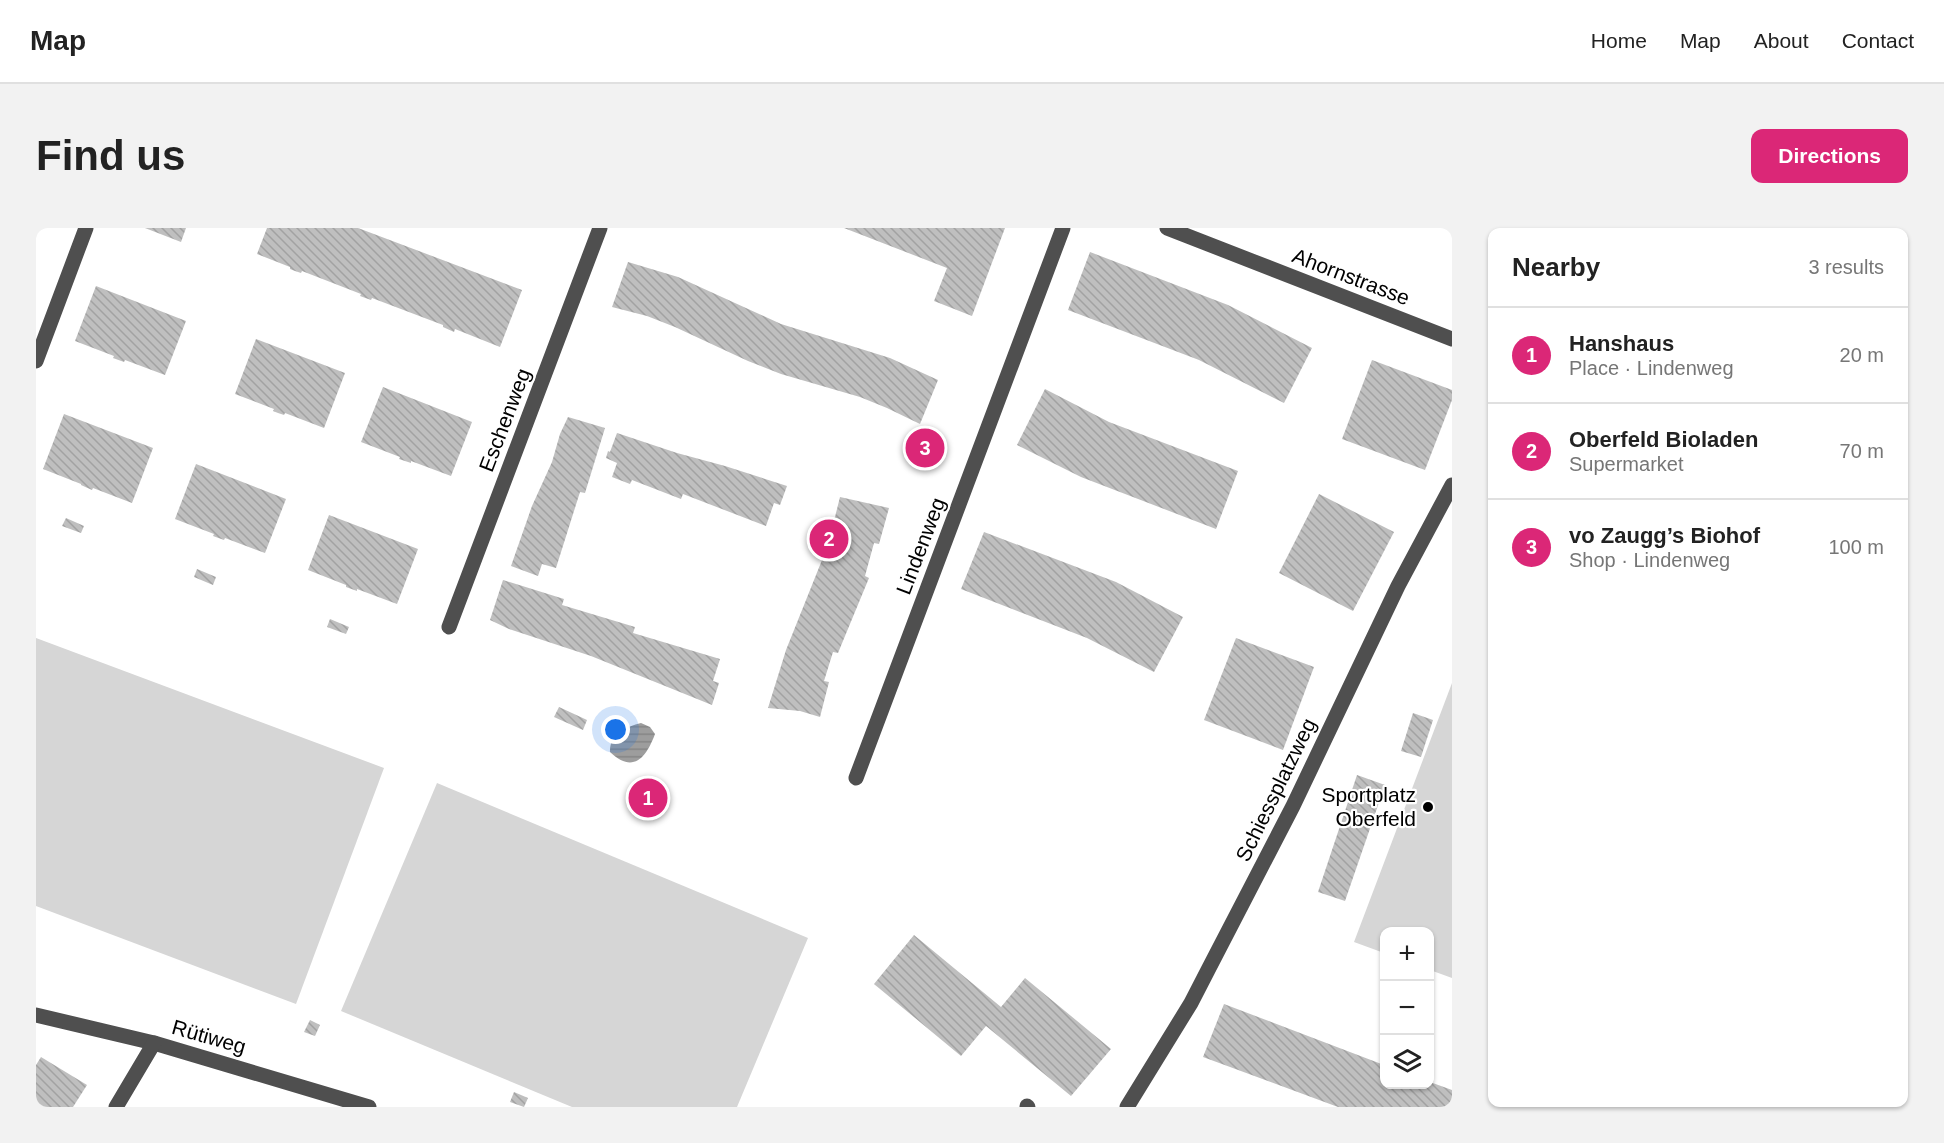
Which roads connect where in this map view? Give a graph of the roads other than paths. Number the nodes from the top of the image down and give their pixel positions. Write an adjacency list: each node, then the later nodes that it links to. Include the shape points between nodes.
1 (86, 228): 6 (street)
2 (600, 228): 8 (street, Eschenweg)
3 (1063, 228): 9 (street, Lindenweg)
4 (1167, 228): 5 (street, Ahornstrasse)
5 (1452, 339)
6 (36, 361)
7 (1452, 485): 15 (street, Schiessplatzweg, via 1398,586 1235,919 1191,1003)
8 (449, 627)
9 (856, 778)
10 (36, 1015): 11 (street, Rütiweg)
11 (154, 1043): 12 (street, Rütiweg); 14 (street)
12 (340, 1103): 13 (street, Rütiweg)
13 (363, 1106)
14 (116, 1107)
15 (1127, 1107)

